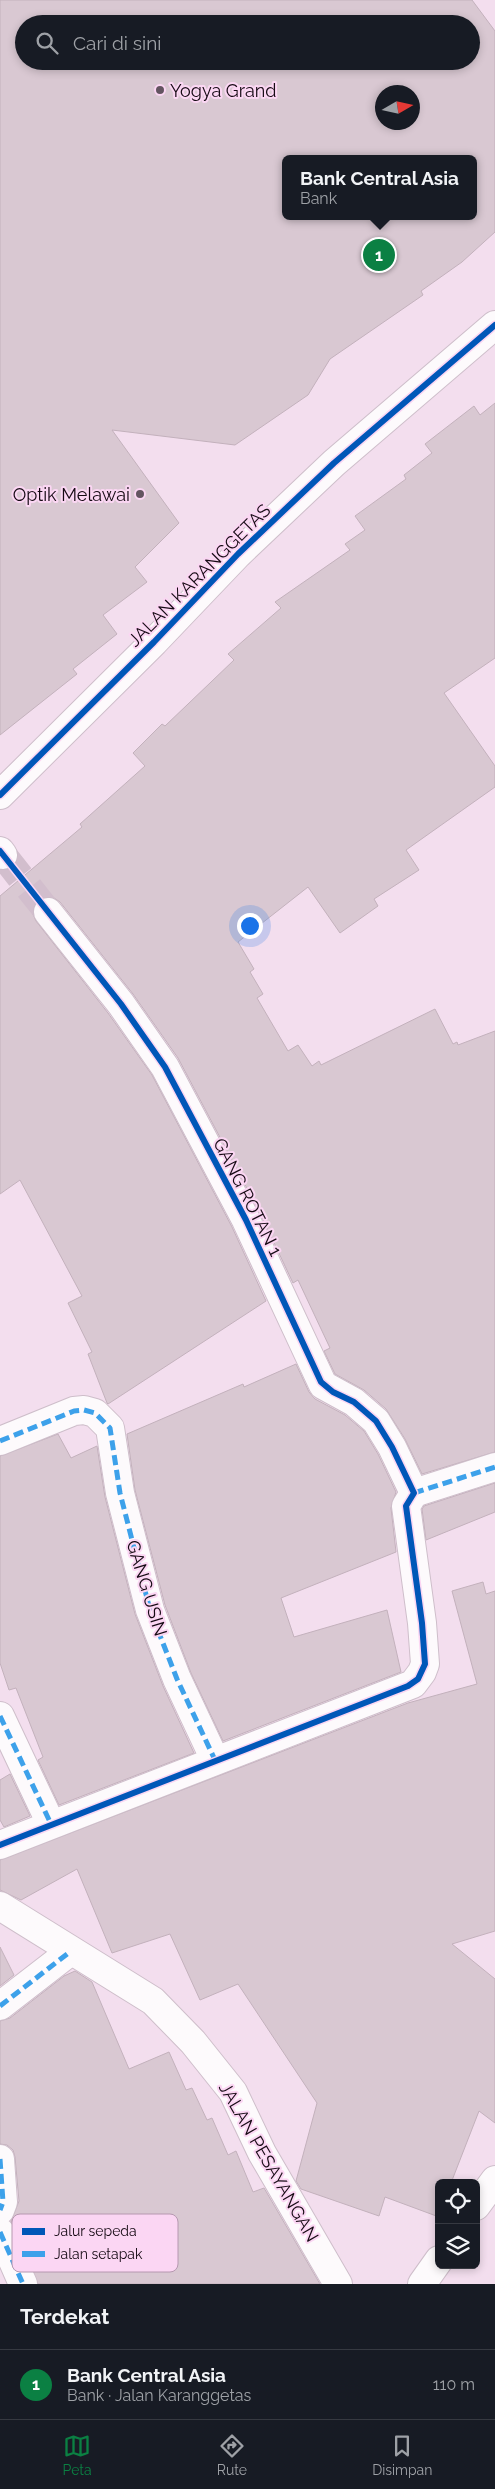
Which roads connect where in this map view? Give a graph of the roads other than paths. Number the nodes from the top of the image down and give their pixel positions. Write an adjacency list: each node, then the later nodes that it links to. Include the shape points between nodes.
1 (495, 325): 2 (street, JALAN KARANGGETAS, via 334,463 238,554)
2 (0, 795)
3 (48, 912): 6 (street, GANG ROTAN 1, via 121,1004 165,1067 246,1220 322,1385 354,1402 376,1421)
4 (0, 1441): 8 (street, GANG USIN, via 74,1410 95,1413 105,1421 113,1436 120,1493 150,1610 177,1679)
5 (495, 1467): 6 (street)
6 (414, 1493): 8 (street, via 406,1506 425,1664 418,1679 408,1686)
7 (0, 1716): 9 (street)
8 (215, 1760): 9 (street)
9 (51, 1824): 10 (street)
10 (0, 1845)
11 (0, 1906): 12 (street, JALAN PESAYANGAN)
12 (71, 1951): 13 (street); 23 (street, JALAN PESAYANGAN, via 153,2001 204,2056 232,2092 262,2153)
13 (0, 2006)
14 (0, 2159): 17 (street, via 3,2202)
15 (495, 2180): 16 (street)
16 (480, 2201)
17 (0, 2210)
18 (0, 2232): 19 (street)
19 (12, 2259)
20 (435, 2266): 24 (street)
21 (18, 2272): 22 (street)
22 (23, 2284)
23 (338, 2284)
24 (422, 2284)

